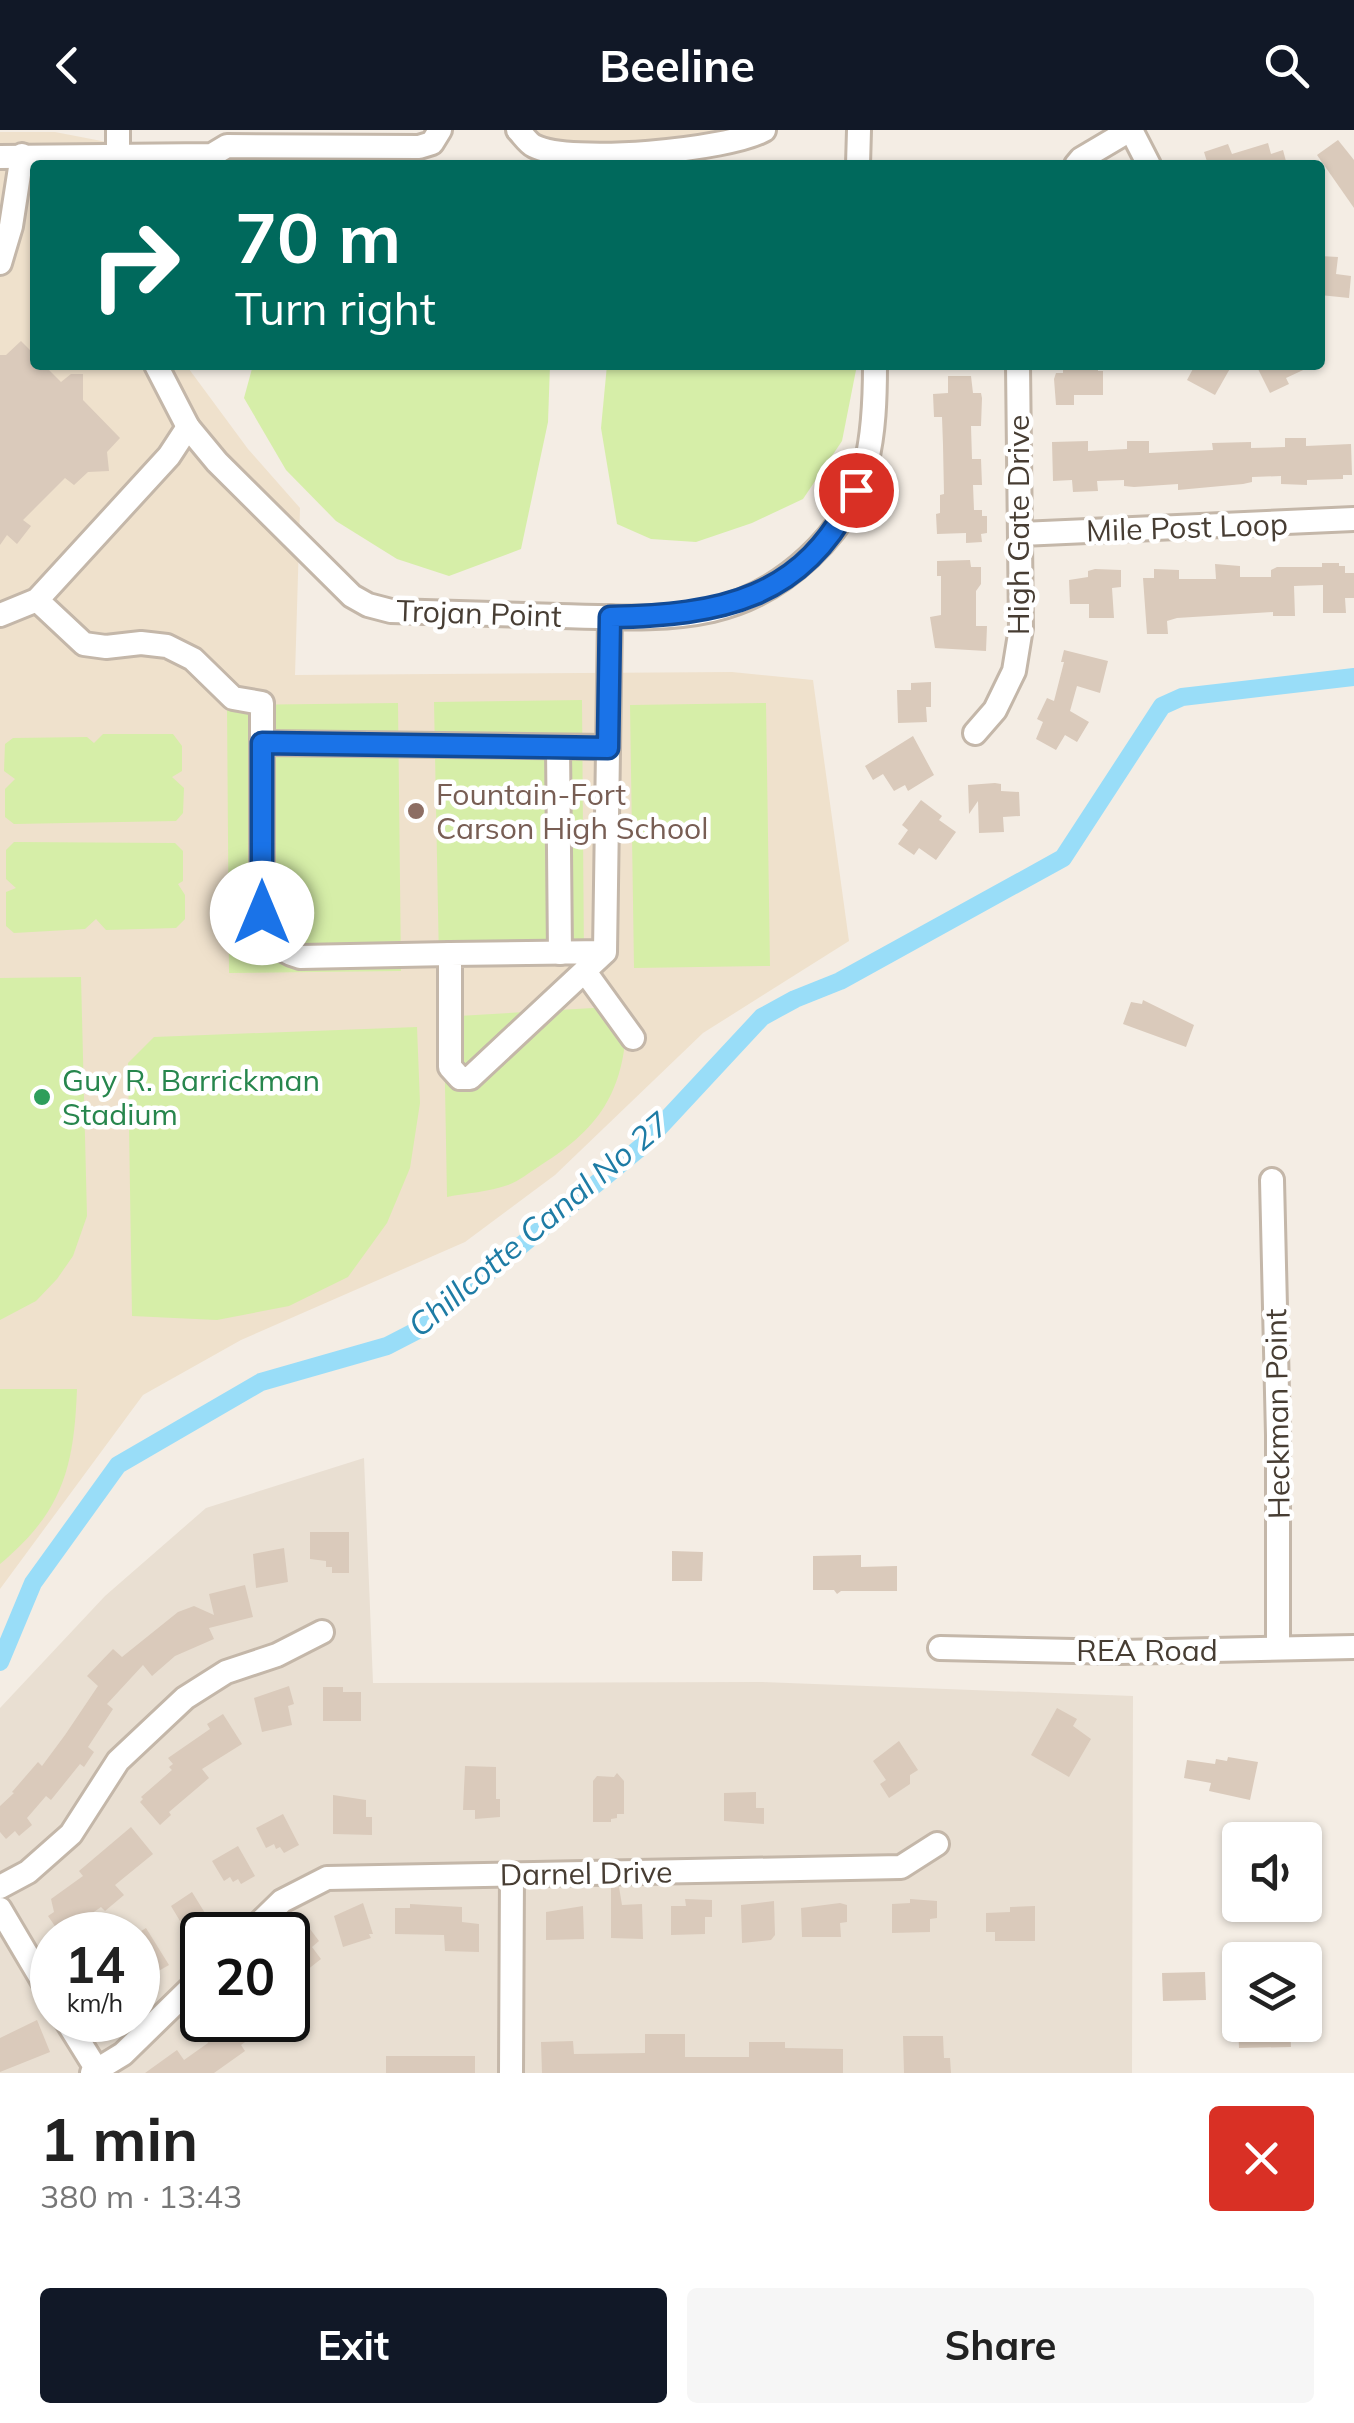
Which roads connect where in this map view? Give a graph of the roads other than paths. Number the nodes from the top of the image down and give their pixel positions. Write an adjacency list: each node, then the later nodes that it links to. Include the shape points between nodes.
1 (118, 130): 11 (street)
2 (212, 130): 8 (street)
3 (440, 130): 8 (street, via 432,143 419,147 227,146)
4 (518, 130): 5 (street, via 534,146 558,153 644,153 731,144)
5 (764, 130)
6 (859, 130): 13 (street)
7 (1131, 130): 14 (street); 15 (street)
8 (212, 154): 12 (street)
9 (11, 156): 10 (street); 16 (street, via 11,226)
10 (97, 160)
11 (118, 160)
12 (131, 160)
13 (858, 160)
14 (1079, 160)
15 (1146, 160)
16 (0, 262)
17 (159, 370): 20 (street, Trojan Point)
18 (875, 370): 25 (street, Trojan Point, via 866,466 845,512 817,550 755,596 674,616)
19 (1018, 370): 22 (street, High Gate Drive)
20 (188, 428): 23 (street); 25 (street, Trojan Point, via 368,605 391,612)
21 (1354, 519): 22 (street, Mile Post Loop)
22 (1021, 534): 26 (street, High Gate Drive, via 1014,671)
23 (37, 600): 24 (street); 27 (street, via 84,644 167,646 193,659 233,698 262,703)
24 (0, 615)
25 (610, 617): 29 (street)
26 (975, 733)
27 (262, 743): 28 (street); 32 (street, via 262,913 280,952)
28 (558, 747): 29 (street); 31 (street)
29 (608, 748): 30 (street)
30 (604, 952): 31 (street); 33 (street)
31 (560, 953): 32 (street)
32 (450, 954): 33 (street, via 450,1067 460,1078 470,1078)
33 (586, 973): 34 (street)
34 (632, 1038)
35 (1272, 1180): 39 (street, Heckman Point)
36 (322, 1632): 42 (street, via 226,1672 184,1698 118,1761 72,1834)
37 (1354, 1647): 39 (street, REA Road)
38 (940, 1648): 39 (street, REA Road)
39 (1278, 1648)
40 (937, 1844): 41 (street, Darnel Drive, via 901,1867)
41 (512, 1875): 44 (street, Darnel Drive, via 327,1878); 49 (street)
42 (0, 1887)
43 (0, 1909): 45 (street)
44 (270, 1912)
45 (30, 1959)
46 (180, 1999): 48 (street, via 123,2054)
47 (78, 2042): 48 (street)
48 (94, 2072)
49 (511, 2073)

